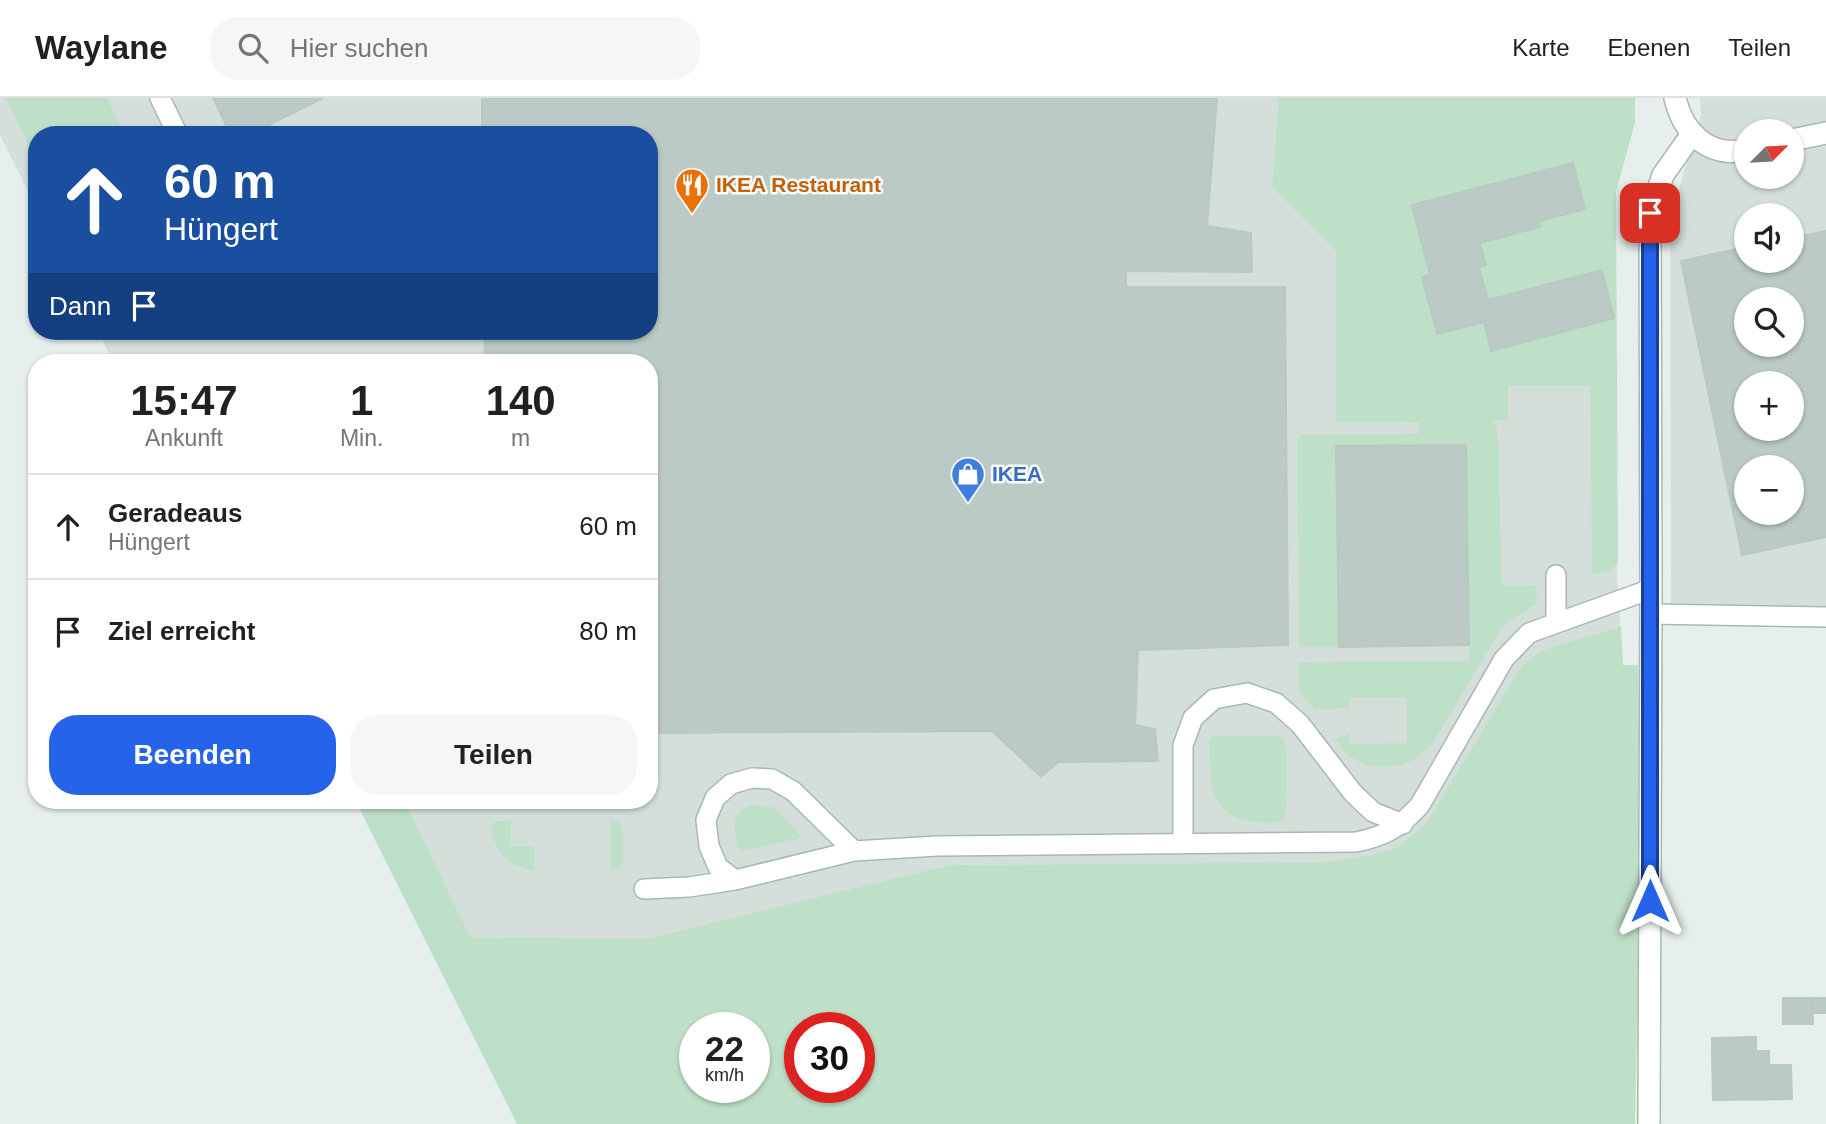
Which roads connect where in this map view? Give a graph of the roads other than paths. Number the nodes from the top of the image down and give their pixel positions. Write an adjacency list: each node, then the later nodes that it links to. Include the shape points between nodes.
1 (160, 98): 3 (lane)
2 (1675, 98): 5 (street)
3 (174, 126)
4 (1826, 133): 6 (street)
5 (1692, 134): 7 (street, via 1713,148); 9 (street, via 1663,175 1650,213)
6 (1804, 138)
7 (1734, 151)
8 (1556, 575): 12 (lane)
9 (1651, 589): 10 (street); 12 (lane)
10 (1651, 614): 11 (lane); 18 (street)
11 (1826, 617)
12 (1556, 623): 13 (lane, via 1529,633 1504,659 1420,805)
13 (1403, 824): 14 (lane, via 1380,837 1356,842); 14 (lane, via 1373,812 1353,793 1300,724 1276,703 1247,692 1214,699 1193,718 1183,745)
14 (1183, 844): 15 (lane)
15 (854, 851): 16 (lane); 16 (lane, via 793,791 772,779 752,778 731,784 715,797 706,820 709,846 718,867)
16 (735, 880): 17 (lane)
17 (644, 889)
18 (1649, 1124)

